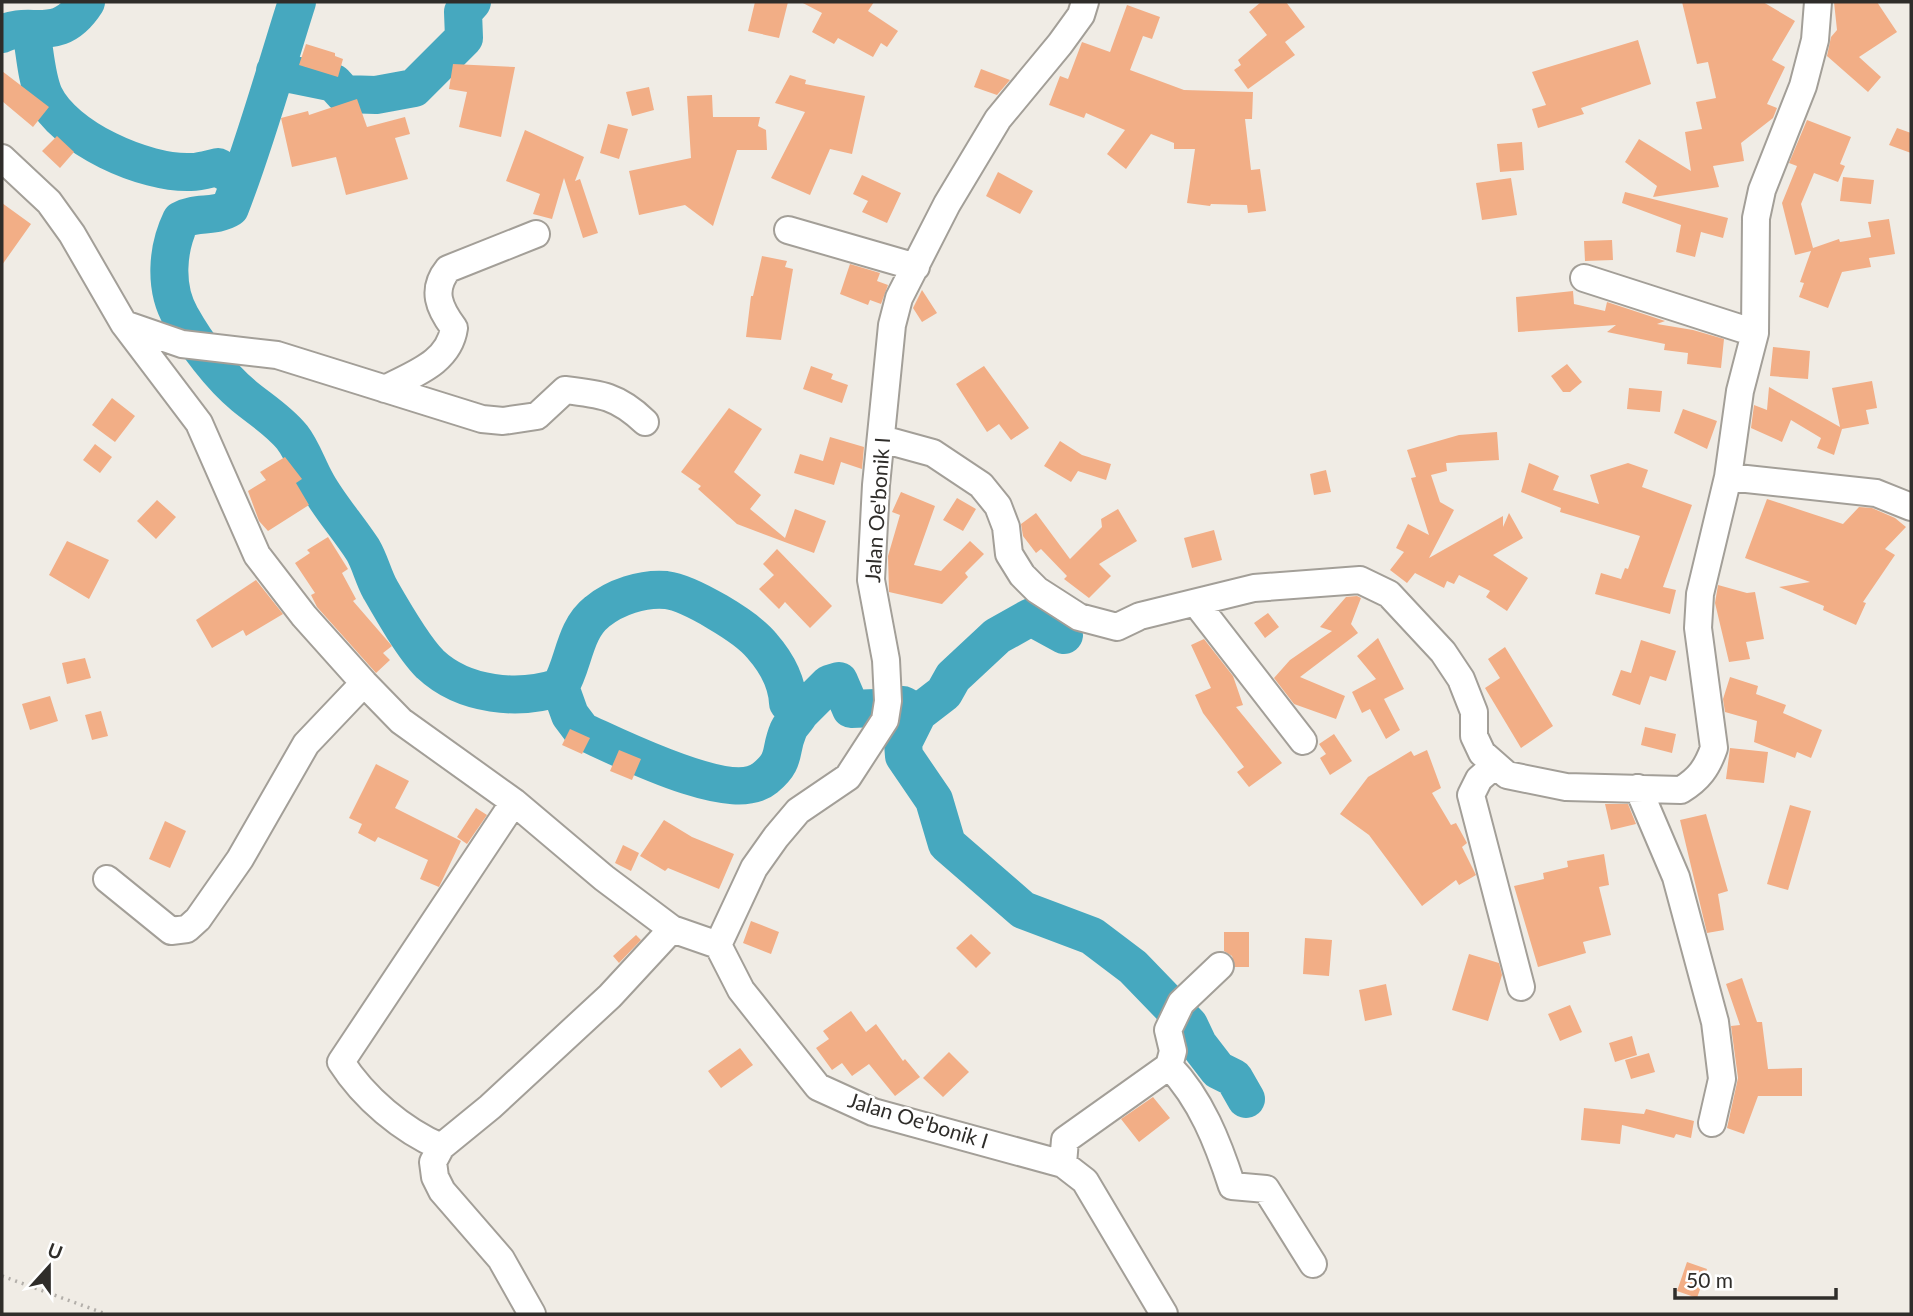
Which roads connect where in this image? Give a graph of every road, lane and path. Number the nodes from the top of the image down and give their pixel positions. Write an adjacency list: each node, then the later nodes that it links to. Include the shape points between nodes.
1 (1085, 2): 6 (street, Jalan Oe'bonik I, via 1060,44 999,119 947,204)
2 (1818, 2): 9 (street, via 1815,40 1803,86 1769,168 1756,218)
3 (2, 158): 8 (street, via 49,202)
4 (788, 230): 6 (street)
5 (536, 234): 10 (street, via 448,270 439,281 438,295 454,328 447,352)
6 (916, 267): 12 (street, Jalan Oe'bonik I, via 899,298 892,326)
7 (1584, 278): 9 (street)
8 (124, 324): 10 (street, via 182,344 277,355); 16 (street, via 199,423 257,555)
9 (1755, 334): 13 (street, via 1740,391)
10 (385, 389): 11 (street, via 470,416 503,421 537,416 565,390 608,396 627,405)
11 (645, 422)
12 (882, 439): 15 (street, via 933,453 981,485 998,506 1009,554 1021,575 1079,617 1117,626); 23 (street, Jalan Oe'bonik I, via 871,580 886,660 886,710 848,777 798,811 754,867)
13 (1728, 477): 14 (street, via 1876,494); 19 (street, via 1709,546 1698,628 1714,748 1708,766 1681,790)
14 (1911, 507)
15 (1196, 603): 17 (street); 18 (street, via 1254,588 1360,580 1389,594 1443,652 1461,679 1474,712 1474,736)
16 (363, 683): 20 (street, via 401,721); 21 (street, via 306,744 240,859 187,929 171,931)
17 (1303, 741)
18 (1494, 766): 19 (street, via 1507,775 1566,787); 25 (street, via 1479,779 1471,795)
19 (1638, 788): 27 (street, via 1676,877 1713,1011 1721,1079)
20 (514, 802): 22 (street); 28 (street, via 341,1062 354,1082 415,1135)
21 (107, 879)
22 (672, 929): 23 (street); 28 (street, via 610,996)
23 (718, 945): 29 (street, Jalan Oe'bonik I, via 741,990 818,1087 873,1112)
24 (1220, 966): 26 (street, via 1181,1003 1168,1030 1173,1051)
25 (1521, 987)
26 (1169, 1066): 29 (street, via 1065,1140); 30 (street, via 1188,1086 1220,1150 1232,1186 1266,1189)
27 (1712, 1123)
28 (442, 1147): 33 (street, via 433,1162 442,1191 501,1259)
29 (1063, 1164): 34 (street, Jalan Oe'bonik I, via 1085,1181)
30 (1313, 1264)
31 (2, 1276): 32 (path)
32 (106, 1314)
33 (532, 1314)
34 (1164, 1314)

